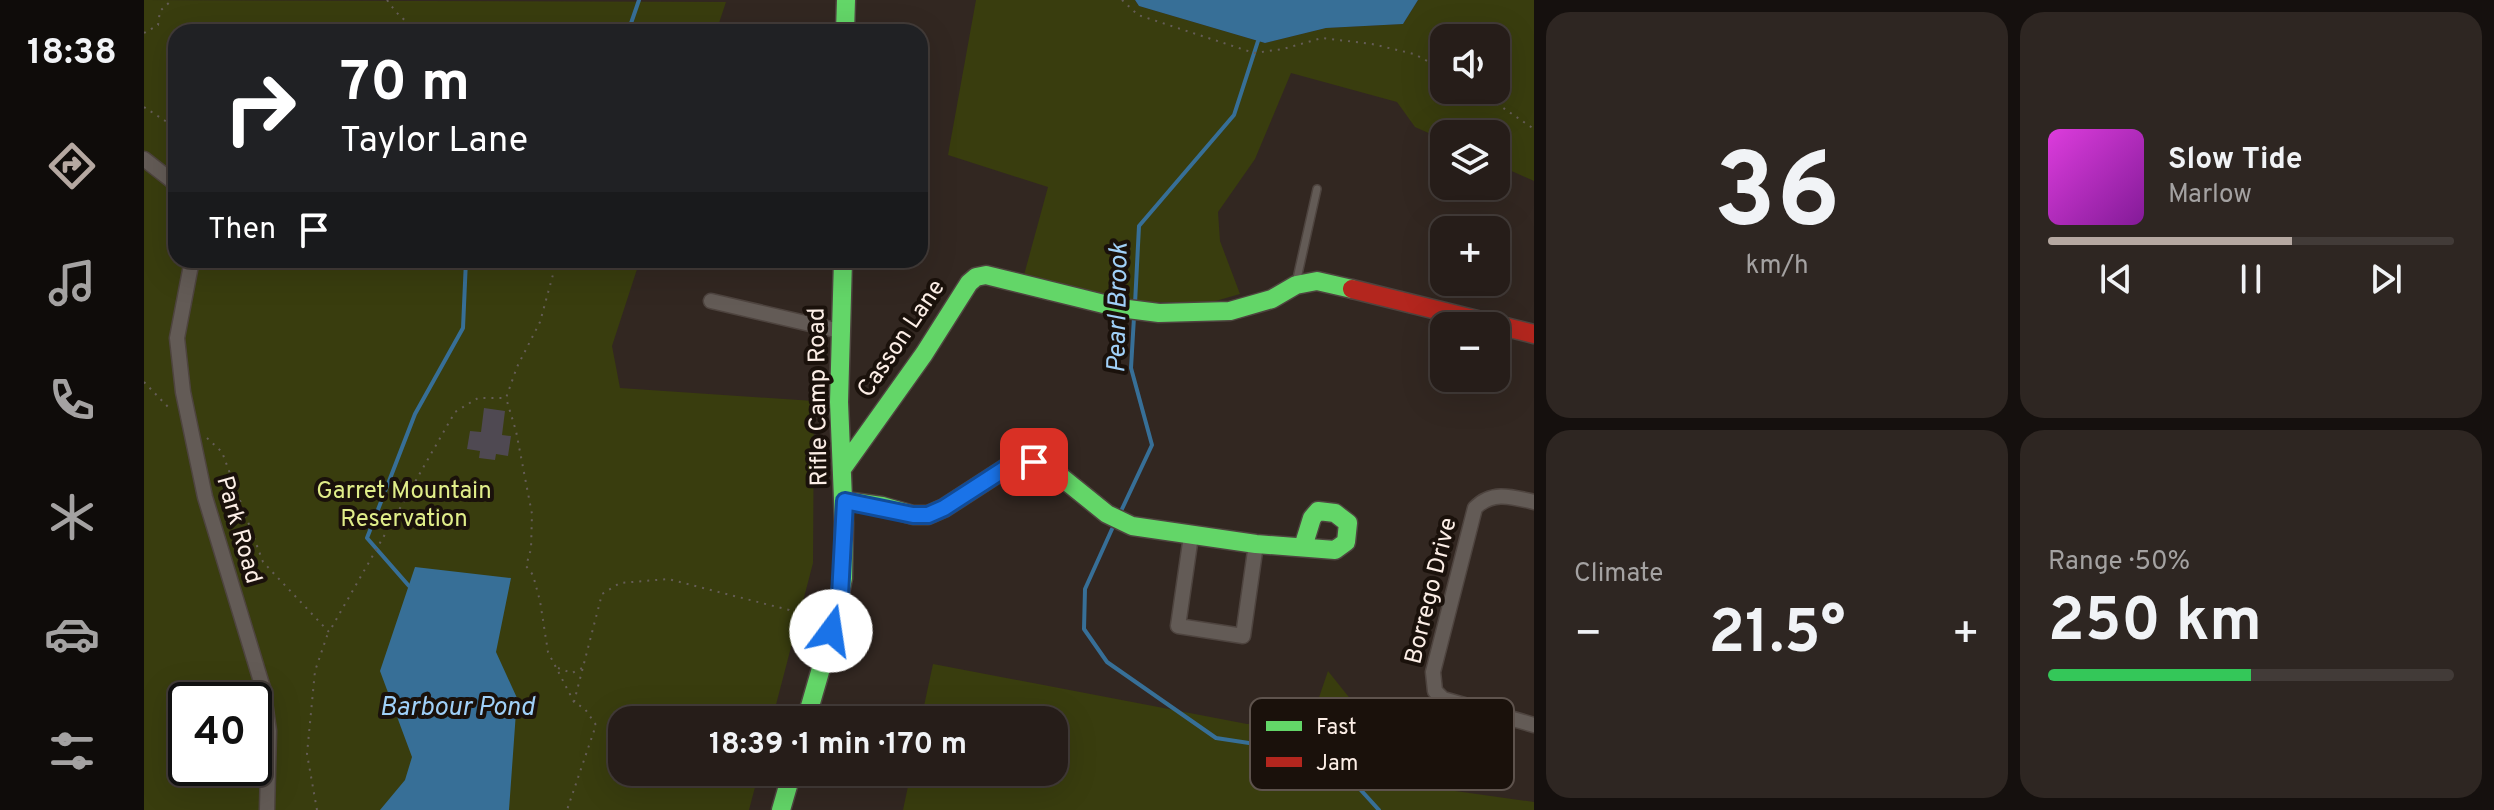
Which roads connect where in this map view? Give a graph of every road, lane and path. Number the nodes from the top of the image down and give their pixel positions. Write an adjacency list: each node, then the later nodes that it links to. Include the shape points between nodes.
1 (172, 0): 7 (path, via 160,11 158,25)
2 (387, 0): 5 (path)
3 (846, 0): 6 (street)
4 (1122, 0): 8 (path, via 1138,15 1254,53 1322,38 1372,44)
5 (409, 24)
6 (845, 24)
7 (144, 33)
8 (1430, 63)
9 (1497, 104): 12 (path)
10 (144, 107): 11 (path)
11 (168, 123)
12 (1534, 129)
13 (144, 159): 14 (street)
14 (168, 178)
15 (1317, 189): 19 (lane)
16 (190, 268): 25 (street, Park Road, via 177,338)
17 (554, 268): 24 (path, via 540,322)
18 (843, 268): 21 (street, Rifle Camp Road)
19 (1296, 285): 22 (street, Casson Lane, via 1337,284); 26 (street, Casson Lane, via 1272,299 1230,311 1159,313 976,277)
20 (711, 301): 21 (street)
21 (840, 331): 26 (street, Rifle Camp Road)
22 (1534, 334)
23 (144, 382): 25 (path)
24 (506, 398): 33 (path, via 478,398 455,412); 34 (path, via 532,514 526,566 533,575)
25 (188, 422): 33 (path, via 222,452 263,562); 42 (street, Park Road, via 263,688 269,731)
26 (842, 469): 27 (street, Rifle Camp Road)
27 (845, 501): 29 (street, via 928,515 1012,464 1034,462 1132,526); 38 (street, Rifle Camp Road, via 840,596)
28 (1534, 502): 36 (street, Borrego Drive, via 1496,496 1475,508 1432,680)
29 (1191, 536): 30 (street); 30 (street, via 1178,626 1243,636)
30 (1256, 544): 31 (street)
31 (1303, 547)
32 (815, 630): 35 (path, via 812,622 789,610 668,579 620,583 602,594)
33 (329, 632): 43 (path, via 315,671 307,754)
34 (555, 667): 35 (path, via 572,673); 37 (path)
35 (583, 668): 37 (path)
36 (1442, 698)
37 (574, 702): 44 (path, via 596,725)
38 (810, 706)
39 (1514, 719): 40 (street, Borrego Drive)
40 (1534, 725)
41 (788, 786): 45 (street)
42 (267, 810)
43 (317, 810)
44 (567, 810)
45 (781, 810)

